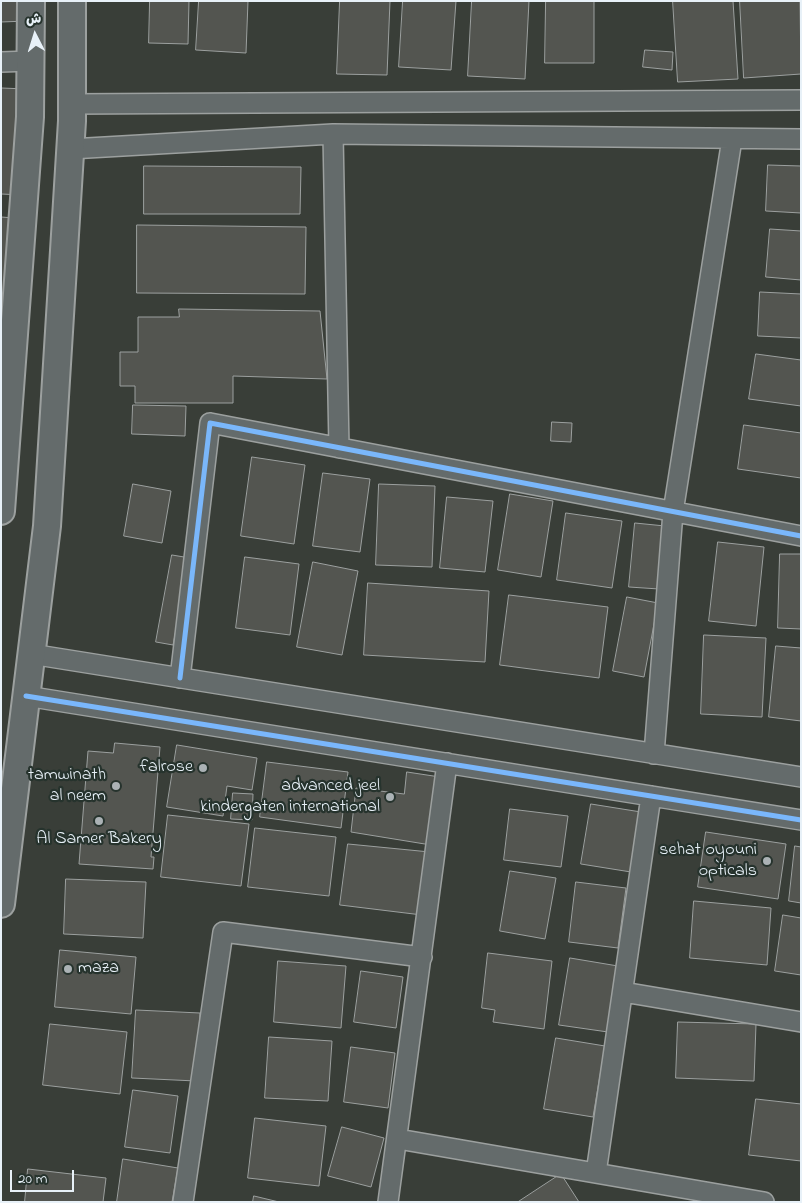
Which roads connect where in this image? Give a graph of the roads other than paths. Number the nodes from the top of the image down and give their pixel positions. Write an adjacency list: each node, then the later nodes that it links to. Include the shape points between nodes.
1 (31, 1): 3 (main road)
2 (72, 1): 6 (main road)
3 (31, 61): 4 (street); 11 (main road, via 30,116)
4 (1, 62)
5 (801, 100): 6 (street)
6 (72, 104): 10 (main road)
7 (333, 134): 8 (street); 10 (street); 12 (street)
8 (732, 139): 9 (street); 14 (street)
9 (801, 139)
10 (70, 149): 16 (main road, via 47,526)
11 (6, 394): 13 (main road)
12 (339, 448): 14 (street); 17 (street, via 210,423)
13 (1, 510)
14 (673, 512): 15 (street); 19 (street)
15 (801, 536)
16 (32, 654): 17 (street); 18 (main road)
17 (180, 678): 19 (street)
18 (26, 696): 20 (street); 24 (main road)
19 (654, 754): 21 (street)
20 (447, 764): 22 (street); 25 (street)
21 (801, 777)
22 (651, 796): 23 (street); 26 (street)
23 (801, 820)
24 (1, 904)
25 (422, 958): 28 (street); 30 (street, via 223,932)
26 (623, 992): 27 (street); 29 (street)
27 (801, 1022)
28 (398, 1139): 29 (street); 31 (street)
29 (596, 1173): 32 (street)
30 (183, 1202)
31 (388, 1202)
32 (764, 1202)

